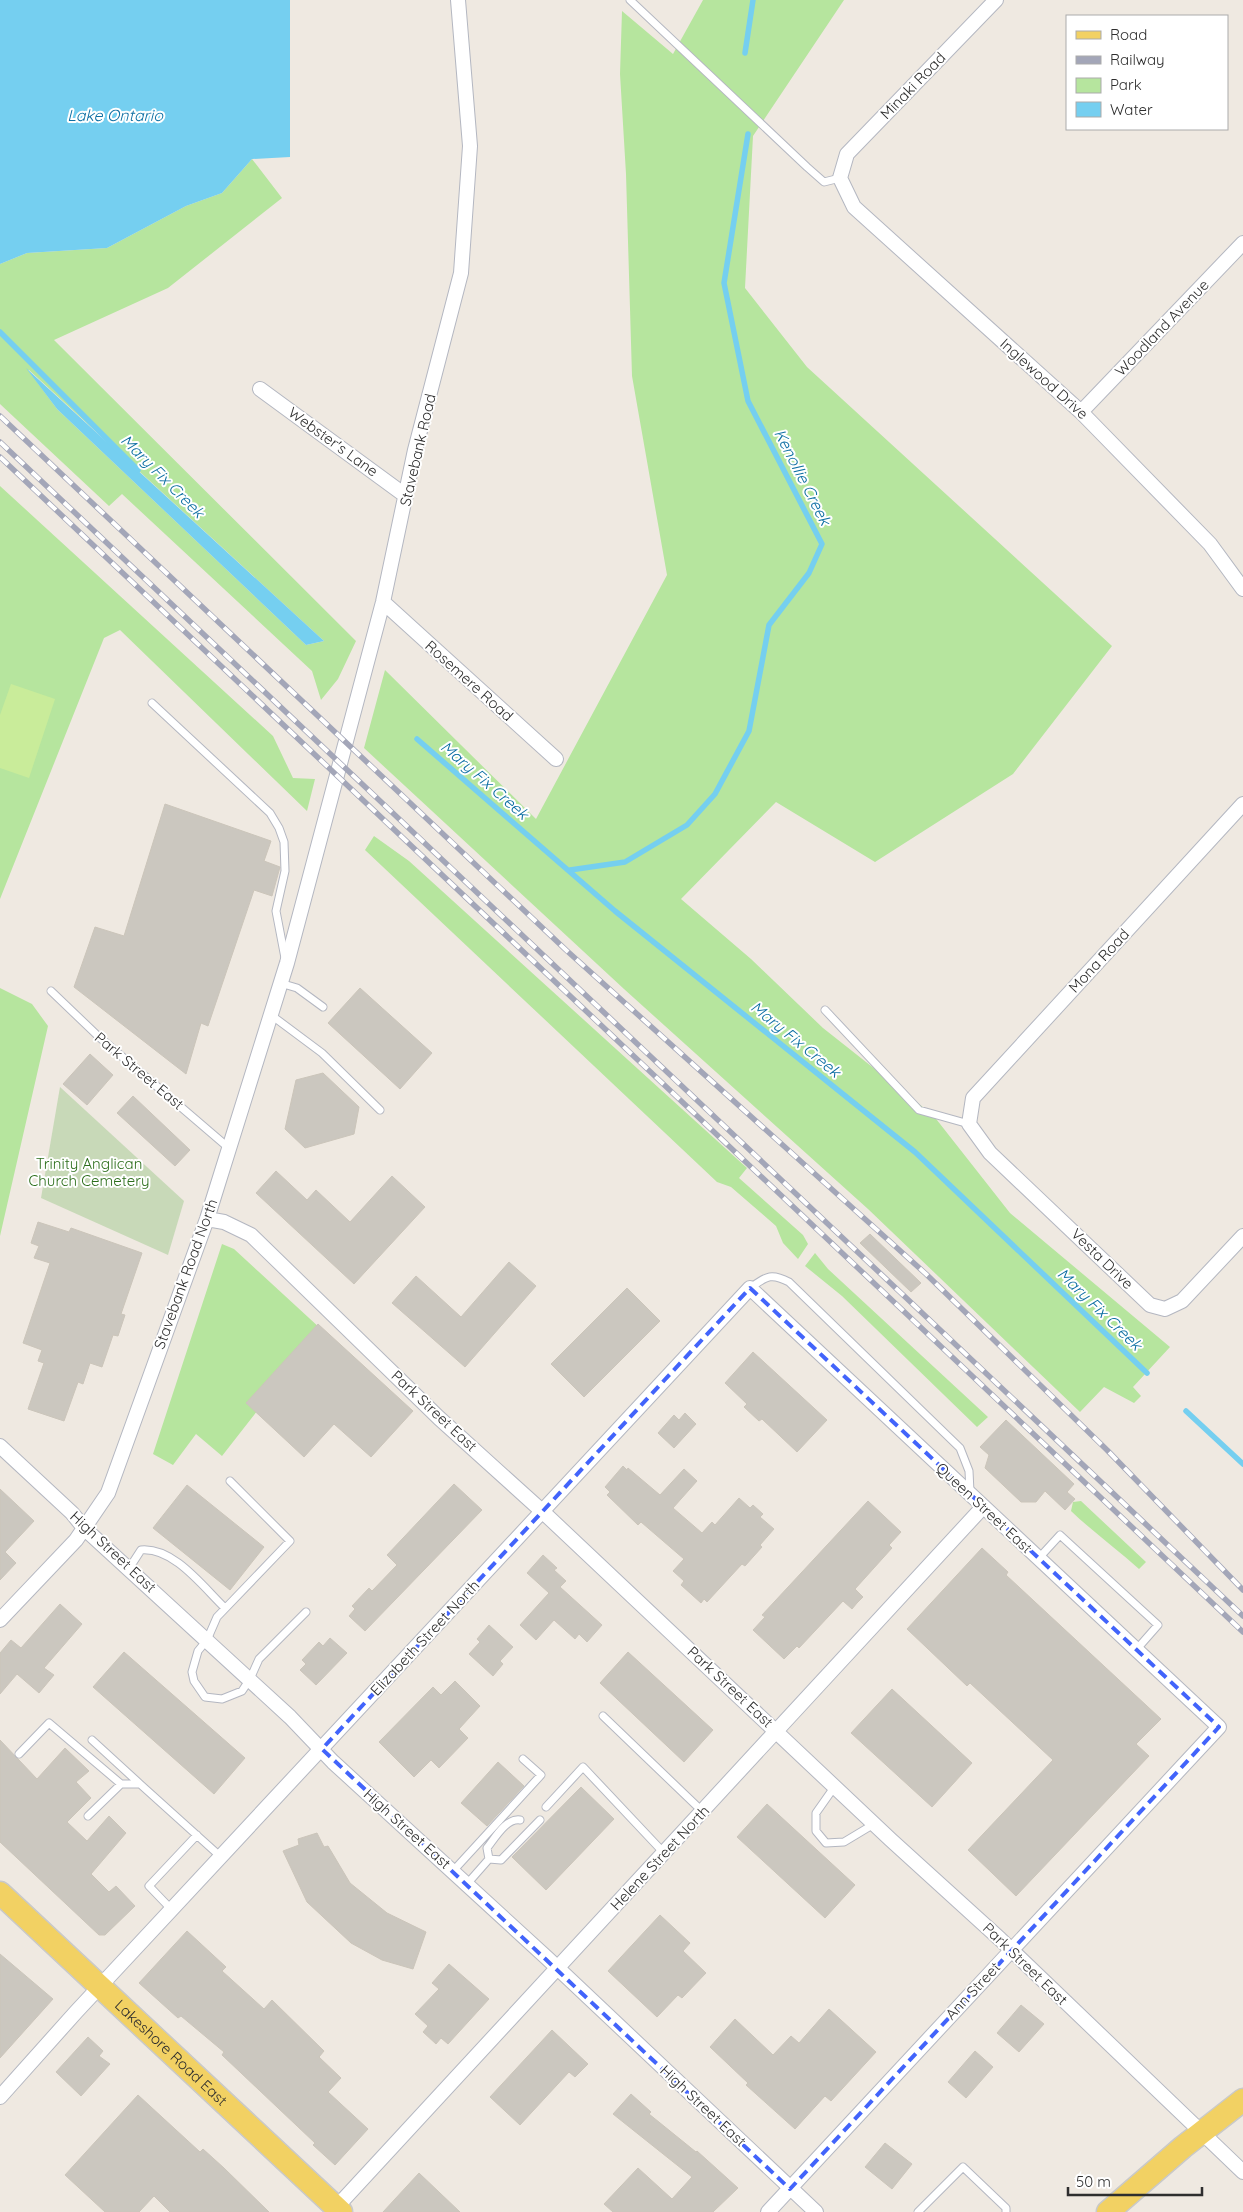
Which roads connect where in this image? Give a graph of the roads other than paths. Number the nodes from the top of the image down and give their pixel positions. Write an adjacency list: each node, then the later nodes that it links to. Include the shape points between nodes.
1 (458, 0): 8 (street, Stavebank Road, via 470,146 461,273)
2 (630, 0): 4 (lane, via 824,182)
3 (996, 0): 4 (street, Minaki Road, via 847,154)
4 (840, 178): 7 (street, Inglewood Drive, via 854,207)
5 (1243, 243): 7 (street, Woodland Avenue)
6 (260, 389): 8 (street, Webster's Lane)
7 (1081, 412): 9 (street, Inglewood Drive, via 1210,544)
8 (406, 496): 10 (street, Stavebank Road)
9 (1243, 589)
10 (383, 602): 12 (street, Rosemere Road); 14 (street, Stavebank Road)
11 (152, 703): 15 (lane, via 270,813 279,828 284,842 285,870 276,911)
12 (556, 759)
13 (1243, 804): 22 (street, Mona Road, via 973,1098)
14 (305, 892): 15 (street, Stavebank Road North)
15 (286, 963): 16 (street, Stavebank Road North)
16 (280, 983): 18 (lane, via 296,988); 20 (street, Stavebank Road North)
17 (51, 991): 23 (lane, Park Street East, via 98,1036)
18 (323, 1007)
19 (825, 1010): 22 (lane, via 919,1110)
20 (271, 1015): 21 (lane, via 322,1053); 23 (street, Stavebank Road North)
21 (380, 1110)
22 (969, 1124): 25 (street, Vesta Drive, via 990,1153 1150,1305 1165,1309 1182,1301)
23 (230, 1149): 24 (street, Stavebank Road North)
24 (207, 1219): 31 (street, Park Street East, via 224,1222 251,1235 439,1418); 32 (street, Stavebank Road North, via 115,1476)
25 (1243, 1236)
26 (750, 1288): 29 (street, Queen Street East); 29 (lane, via 768,1276 790,1282 960,1448 969,1471); 31 (street, Elizabeth Street North)
27 (0, 1446): 32 (street, High Street East)
28 (230, 1481): 35 (lane, via 290,1540)
29 (970, 1495): 30 (street, Queen Street East)
30 (983, 1508): 33 (street, Queen Street East); 43 (street, Helene Street North)
31 (544, 1512): 43 (street, Park Street East); 45 (street, Elizabeth Street North)
32 (85, 1529): 34 (street, High Street East); 37 (street, Stavebank Road North)
33 (1038, 1559): 39 (street, Queen Street East); 39 (lane, via 1060,1534 1158,1626)
34 (130, 1567): 35 (lane, via 141,1550 150,1549 170,1555); 38 (street, High Street East)
35 (225, 1608): 38 (lane, via 217,1617)
36 (306, 1612): 40 (lane, via 259,1659)
37 (0, 1620)
38 (207, 1640): 40 (street, High Street East); 40 (lane, via 198,1651 192,1672 205,1697 222,1699 242,1691)
39 (1136, 1650): 42 (street, Queen Street East)
40 (250, 1680): 45 (street, High Street East)
41 (603, 1716): 52 (lane)
42 (1219, 1727): 65 (street, Ann Street)
43 (777, 1731): 50 (street, Park Street East); 52 (street, Helene Street North)
44 (92, 1740): 49 (lane)
45 (322, 1749): 59 (street, Elizabeth Street North); 61 (street, High Street East)
46 (19, 1754): 48 (lane, via 49,1723)
47 (523, 1759): 61 (lane, via 541,1775)
48 (121, 1784): 49 (lane); 53 (lane)
49 (140, 1784): 57 (lane)
50 (835, 1786): 56 (street, Park Street East); 56 (lane, via 816,1813 816,1831 826,1842 844,1842)
51 (546, 1807): 58 (lane, via 583,1767)
52 (702, 1811): 58 (street, Helene Street North)
53 (88, 1816)
54 (520, 1820): 60 (lane, via 508,1822 487,1848)
55 (540, 1820): 60 (lane, via 501,1860)
56 (874, 1824): 65 (street, Park Street East)
57 (197, 1835): 59 (lane); 64 (lane, via 149,1886)
58 (664, 1853): 66 (street, Helene Street North)
59 (221, 1857): 64 (street, Elizabeth Street North)
60 (489, 1860): 62 (lane)
61 (454, 1871): 62 (street, High Street East)
62 (468, 1884): 66 (street, High Street East)
63 (0, 1893): 67 (main road, Lakeshore Road East)
64 (172, 1910): 67 (street, Elizabeth Street North)
65 (1011, 1951): 70 (street, Park Street East); 72 (street, Ann Street)
66 (558, 1968): 72 (street, High Street East); 73 (street, Helene Street North)
67 (100, 1987): 68 (street, Elizabeth Street North); 73 (main road, Lakeshore Road East)
68 (0, 2097)
69 (1243, 2100): 70 (main road)
70 (1202, 2132): 71 (street, Park Street East); 78 (main road)
71 (1243, 2172)
72 (790, 2189): 74 (street, Ann Street); 75 (street, High Street East)
73 (336, 2210)
74 (768, 2212)
75 (816, 2212)
76 (918, 2212): 77 (lane, via 963,2167 1006,2208)
77 (1006, 2212)
78 (1108, 2212)

